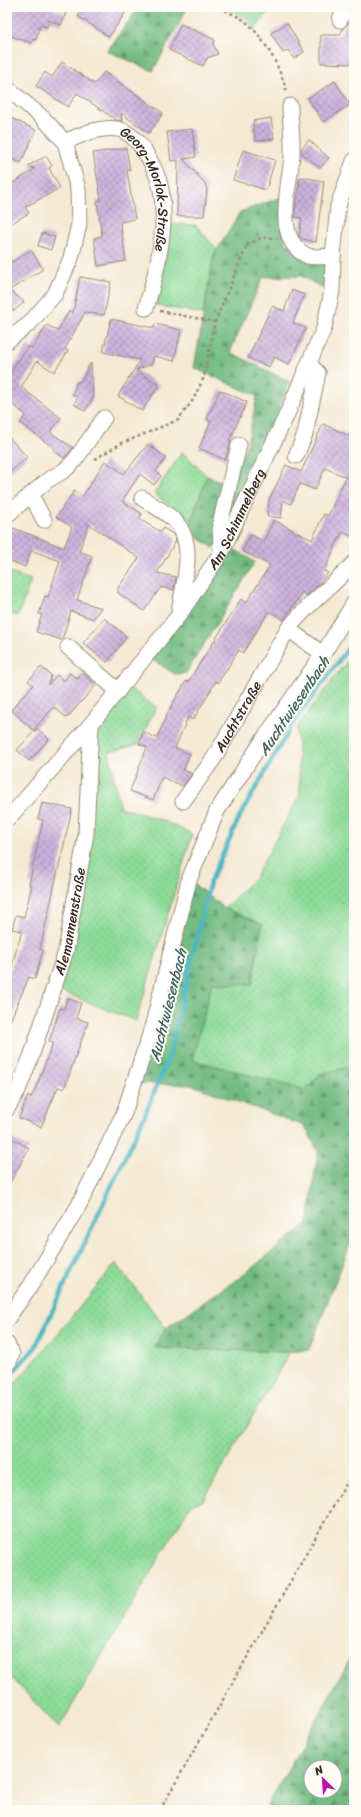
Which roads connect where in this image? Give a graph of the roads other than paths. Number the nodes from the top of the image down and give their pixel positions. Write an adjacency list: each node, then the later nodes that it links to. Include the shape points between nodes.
1 (7, 88): 3 (street, via 43,118)
2 (290, 106): 5 (street, via 292,154 285,224 288,238 297,249 310,256)
3 (65, 142): 6 (street, Georg-Morlok-Straße, via 88,132 118,129 139,142 153,166 162,197 162,229 155,279); 7 (street, via 78,190 79,224 71,258 56,294 29,324)
4 (354, 161): 5 (street, Am Schimmelberg, via 338,206)
5 (333, 256): 8 (street, Am Schimmelberg, via 332,292 324,328)
6 (146, 308)
7 (7, 341)
8 (309, 364): 11 (street, via 318,373 305,434); 16 (street, Am Schimmelberg, via 288,414)
9 (104, 418): 12 (street, via 75,460)
10 (239, 445): 16 (street, via 220,524)
11 (296, 456)
12 (30, 495): 14 (street); 15 (street)
13 (142, 498): 19 (street, via 172,519 181,528 186,541 187,555)
14 (7, 516)
15 (44, 520)
16 (221, 553): 19 (street, Am Schimmelberg)
17 (354, 563): 20 (street, Auchtstraße, via 298,615)
18 (354, 602): 22 (street)
19 (179, 615): 23 (street, Am Schimmelberg)
20 (288, 629): 22 (street); 25 (street, Auchtstraße, via 214,758)
21 (68, 647): 23 (street)
22 (323, 654): 28 (street, via 264,737 217,812 189,880 152,1028 124,1113 79,1205 31,1285)
23 (118, 691): 24 (street, Am Schimmelberg)
24 (91, 724): 26 (street, Am Schimmelberg); 27 (street, Alemannenstraße, via 86,834 66,951 32,1054 18,1090)
25 (183, 801)
26 (7, 820)
27 (7, 1109)
28 (7, 1319)
29 (7, 1344): 30 (street, via 12,1354)
30 (7, 1367)

